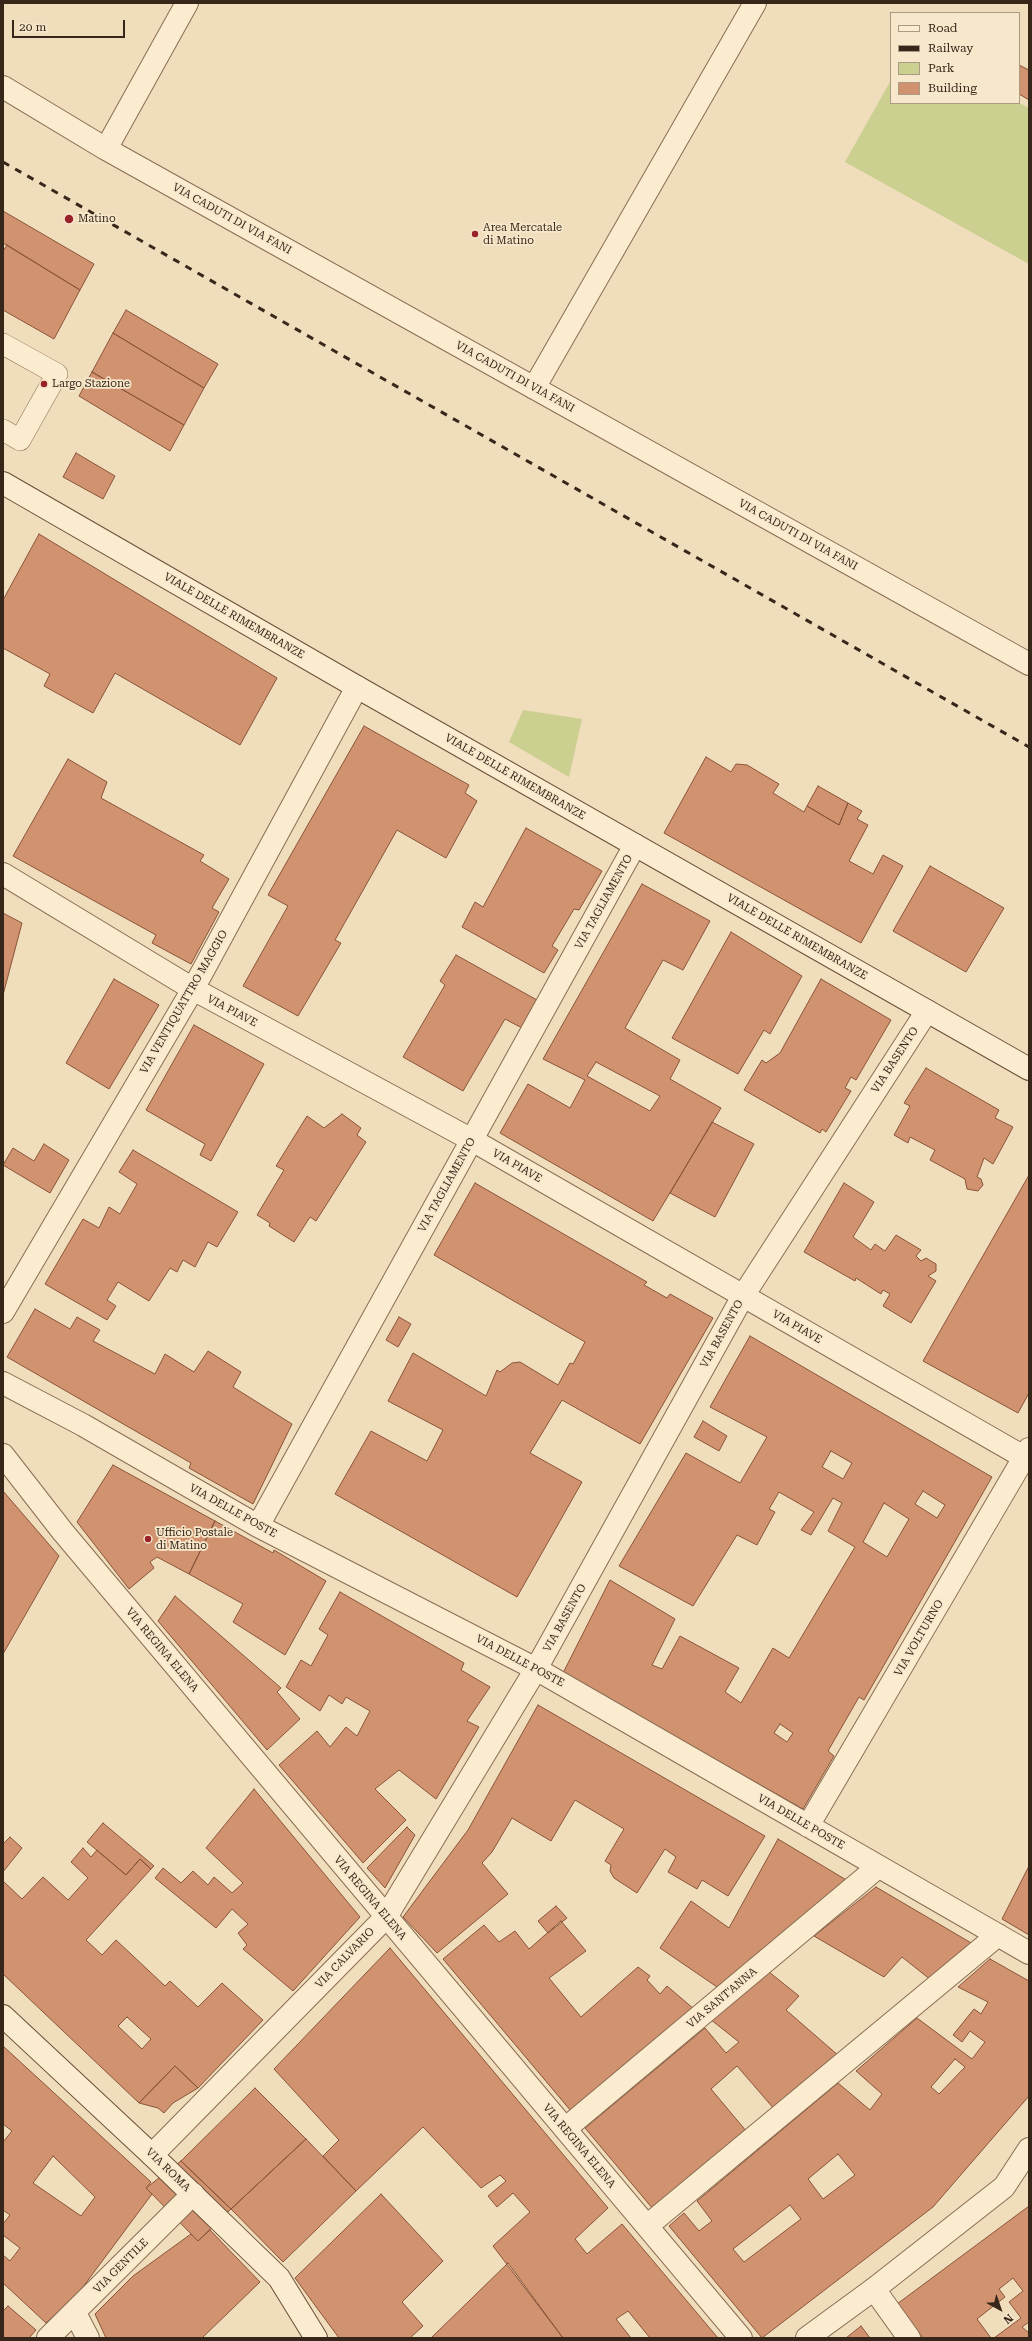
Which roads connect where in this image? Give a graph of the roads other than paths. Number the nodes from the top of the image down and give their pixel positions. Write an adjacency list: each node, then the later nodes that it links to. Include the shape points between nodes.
1 (187, 3): 4 (street)
2 (755, 3): 6 (street)
3 (3, 87): 4 (street, VIA CADUTI DI VIA FANI)
4 (106, 149): 6 (street, VIA CADUTI DI VIA FANI)
5 (3, 344): 7 (lane, via 57,374 20,440)
6 (534, 388): 9 (street, VIA CADUTI DI VIA FANI)
7 (3, 430)
8 (3, 483): 10 (street, VIALE DELLE RIMEMBRANZE)
9 (1029, 664)
10 (357, 687): 11 (street, VIALE DELLE RIMEMBRANZE); 13 (street, VIA VENTIQUATTRO MAGGIO)
11 (635, 845): 14 (street, VIALE DELLE RIMEMBRANZE); 16 (street, VIA TAGLIAMENTO)
12 (3, 874): 13 (street, VIA PIAVE)
13 (192, 989): 16 (street, VIA PIAVE); 18 (street, VIA VENTIQUATTRO MAGGIO)
14 (927, 1011): 15 (street, VIALE DELLE RIMEMBRANZE); 17 (street, VIA BASENTO)
15 (1029, 1069)
16 (472, 1140): 17 (street, VIA PIAVE); 22 (street, VIA TAGLIAMENTO)
17 (743, 1296): 21 (street, VIA PIAVE); 23 (street, VIA BASENTO)
18 (3, 1312)
19 (3, 1383): 22 (street, VIA DELLE POSTE, via 90,1429)
20 (3, 1455): 26 (street, VIA REGINA ELENA, via 63,1532)
21 (1028, 1456): 24 (street, VIA VOLTURNO)
22 (258, 1526): 23 (street, VIA DELLE POSTE)
23 (536, 1669): 24 (street, VIA DELLE POSTE); 26 (street, VIA CALVARIO)
24 (808, 1826): 25 (street, VIA DELLE POSTE)
25 (878, 1867): 27 (street, VIA DELLE POSTE); 30 (street, VIA SANT'ANNA)
26 (386, 1917): 30 (street, VIA REGINA ELENA); 32 (street, VIA CALVARIO)
27 (998, 1935): 28 (street, VIA DELLE POSTE); 36 (street)
28 (1029, 1953)
29 (3, 2016): 32 (street, VIA ROMA)
30 (565, 2129): 36 (street, VIA REGINA ELENA)
31 (1029, 2149): 34 (street)
32 (152, 2155): 35 (street, VIA ROMA)
33 (1029, 2169): 34 (street)
34 (1004, 2187): 37 (street)
35 (193, 2194): 38 (street, VIA GENTILE); 41 (street, VIA ROMA, via 280,2278)
36 (647, 2226): 42 (street, VIA REGINA ELENA)
37 (874, 2289): 43 (street); 44 (street)
38 (75, 2313): 39 (street, VIA GENTILE); 40 (street)
39 (48, 2338)
40 (88, 2338)
41 (316, 2338)
42 (741, 2338)
43 (807, 2338)
44 (909, 2338)

